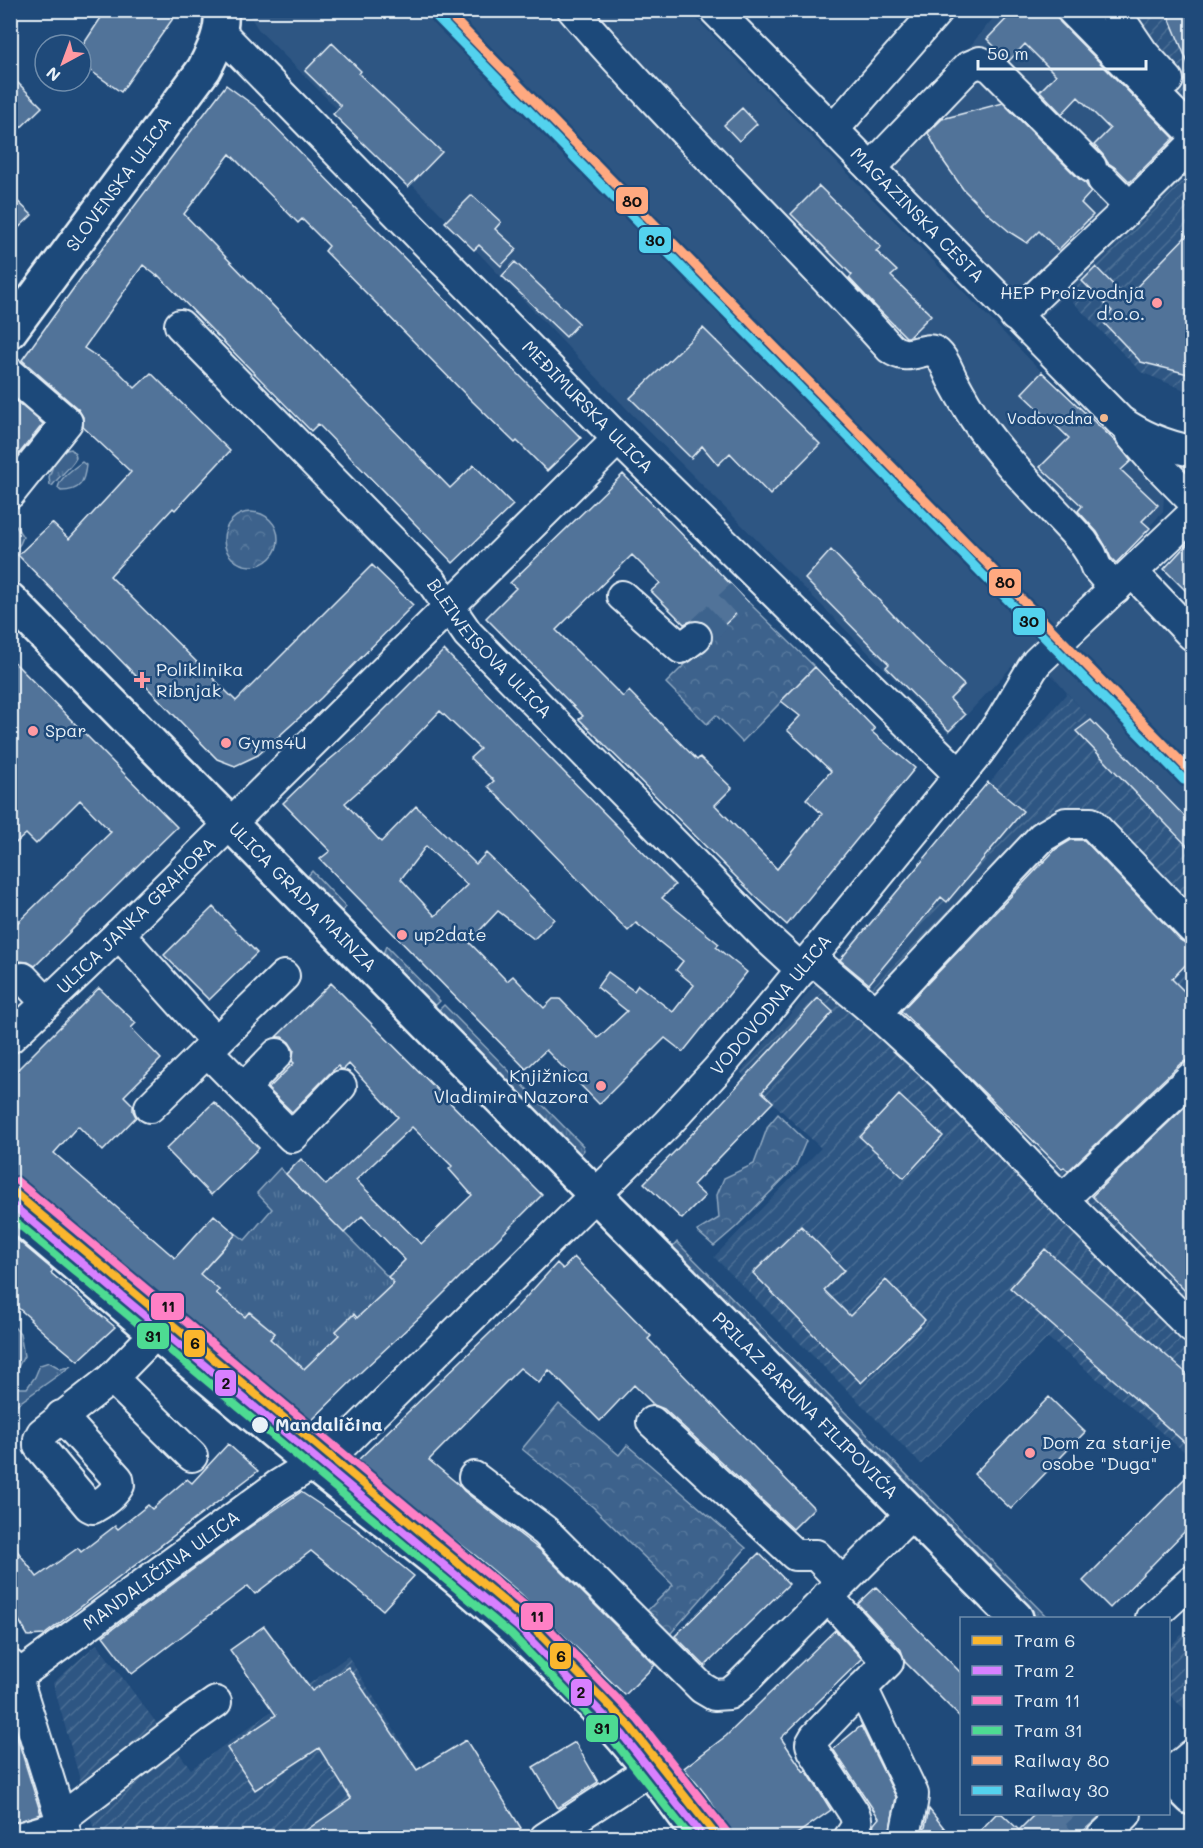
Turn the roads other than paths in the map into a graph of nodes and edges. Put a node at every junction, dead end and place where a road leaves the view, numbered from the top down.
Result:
1 (573, 10) edge
2 (715, 10) edge
3 (938, 10) edge
4 (1072, 10) edge
5 (1114, 10) edge
6 (221, 21) edge
7 (1192, 106) edge
8 (833, 130) junction
9 (1192, 132) edge
10 (1192, 145) edge
11 (871, 168) junction
12 (1130, 207) junction
13 (1015, 316) junction
14 (180, 325) dead end
15 (10, 331) edge
16 (10, 373) edge
17 (1120, 421) junction
18 (618, 439) junction
19 (1192, 452) edge
20 (10, 493) edge
21 (1192, 500) edge
22 (1192, 515) edge
23 (1124, 581) junction
24 (622, 596) dead end
25 (10, 600) edge
26 (449, 605) junction
27 (1192, 635) edge
28 (696, 637) tunnel mouth
29 (960, 775) junction
30 (230, 823) junction
31 (1192, 928) edge
32 (119, 934) junction
33 (806, 964) junction
34 (284, 976) dead end
35 (23, 978) dead end
36 (47, 1003) junction
37 (876, 1013) junction
38 (10, 1038) edge
39 (212, 1047) junction
40 (277, 1054) dead end
41 (1192, 1077) edge
42 (341, 1086) dead end
43 (244, 1088) junction
44 (150, 1107) dead end
45 (596, 1194) junction
46 (1063, 1199) junction
47 (10, 1209) edge
48 (1192, 1328) edge
49 (157, 1332) junction
50 (112, 1378) junction
51 (61, 1416) dead end
52 (652, 1422) dead end
53 (192, 1456) dead end
54 (313, 1464) junction
55 (474, 1477) dead end
56 (912, 1513) junction
57 (1192, 1581) edge
58 (834, 1589) junction
59 (1015, 1617) edge
60 (1152, 1617) edge
61 (13, 1675) edge
62 (862, 1688) junction
63 (216, 1702) dead end
64 (1192, 1755) edge
65 (649, 1770) junction
66 (1170, 1773) edge
67 (1170, 1775) edge
68 (1192, 1798) edge
69 (1124, 1815) edge
70 (64, 1827) edge
71 (1097, 1833) edge
72 (18, 1838) edge
73 (545, 1838) edge
74 (701, 1838) edge
75 (849, 1838) edge
76 (906, 1838) edge

1 - 23 street
2 - 8 street, MAGAZINSKA CESTA
3 - 8 street
4 - 9 street
5 - 7 street
6 - 15 main road, SLOVENSKA ULICA
6 - 18 street, MEĐIMURSKA ULICA
8 - 11 street, MAGAZINSKA CESTA
10 - 12 street
11 - 12 street
11 - 13 street, MAGAZINSKA CESTA
12 - 13 street
13 - 17 street, MAGAZINSKA CESTA
14 - 26 street, BLEIWEISOVA ULICA
16 - 20 street
17 - 19 street, MAGAZINSKA CESTA
17 - 21 street, MAGAZINSKA CESTA
18 - 26 street, ULICA JANKA GRAHORA
18 - 29 street, MEĐIMURSKA ULICA
22 - 23 street, VODOVODNA ULICA
23 - 27 street
23 - 29 street, VODOVODNA ULICA
24 - 28 street
25 - 30 main road, ULICA GRADA MAINZA
26 - 30 street, ULICA JANKA GRAHORA
26 - 33 street, BLEIWEISOVA ULICA
29 - 33 street, VODOVODNA ULICA
30 - 32 street, ULICA JANKA GRAHORA
30 - 45 main road, ULICA GRADA MAINZA
31 - 37 street
32 - 36 street, ULICA JANKA GRAHORA
32 - 39 street
33 - 37 street, BLEIWEISOVA ULICA
33 - 45 street, VODOVODNA ULICA
34 - 39 street
35 - 36 street
36 - 38 street, ULICA JANKA GRAHORA
37 - 46 street, BLEIWEISOVA ULICA
39 - 43 street
39 - 44 street
40 - 43 street
41 - 46 street
42 - 43 street
45 - 54 street, VODOVODNA ULICA
45 - 56 main road, PRILAZ BARUNA FILIPOVIĆA
46 - 48 street, BLEIWEISOVA ULICA
47 - 49 main road
49 - 50 street
49 - 54 main road
50 - 51 street
50 - 53 street
52 - 58 street
54 - 61 street, MANDALIČINA ULICA
54 - 65 main road
55 - 58 street
56 - 58 street
56 - 59 main road, PRILAZ BARUNA FILIPOVIĆA
57 - 60 street
58 - 62 street
61 - 70 street
62 - 75 street
62 - 76 street
63 - 70 street
64 - 66 street
65 - 73 street
65 - 74 main road
67 - 68 main road
69 - 71 street
70 - 72 street

